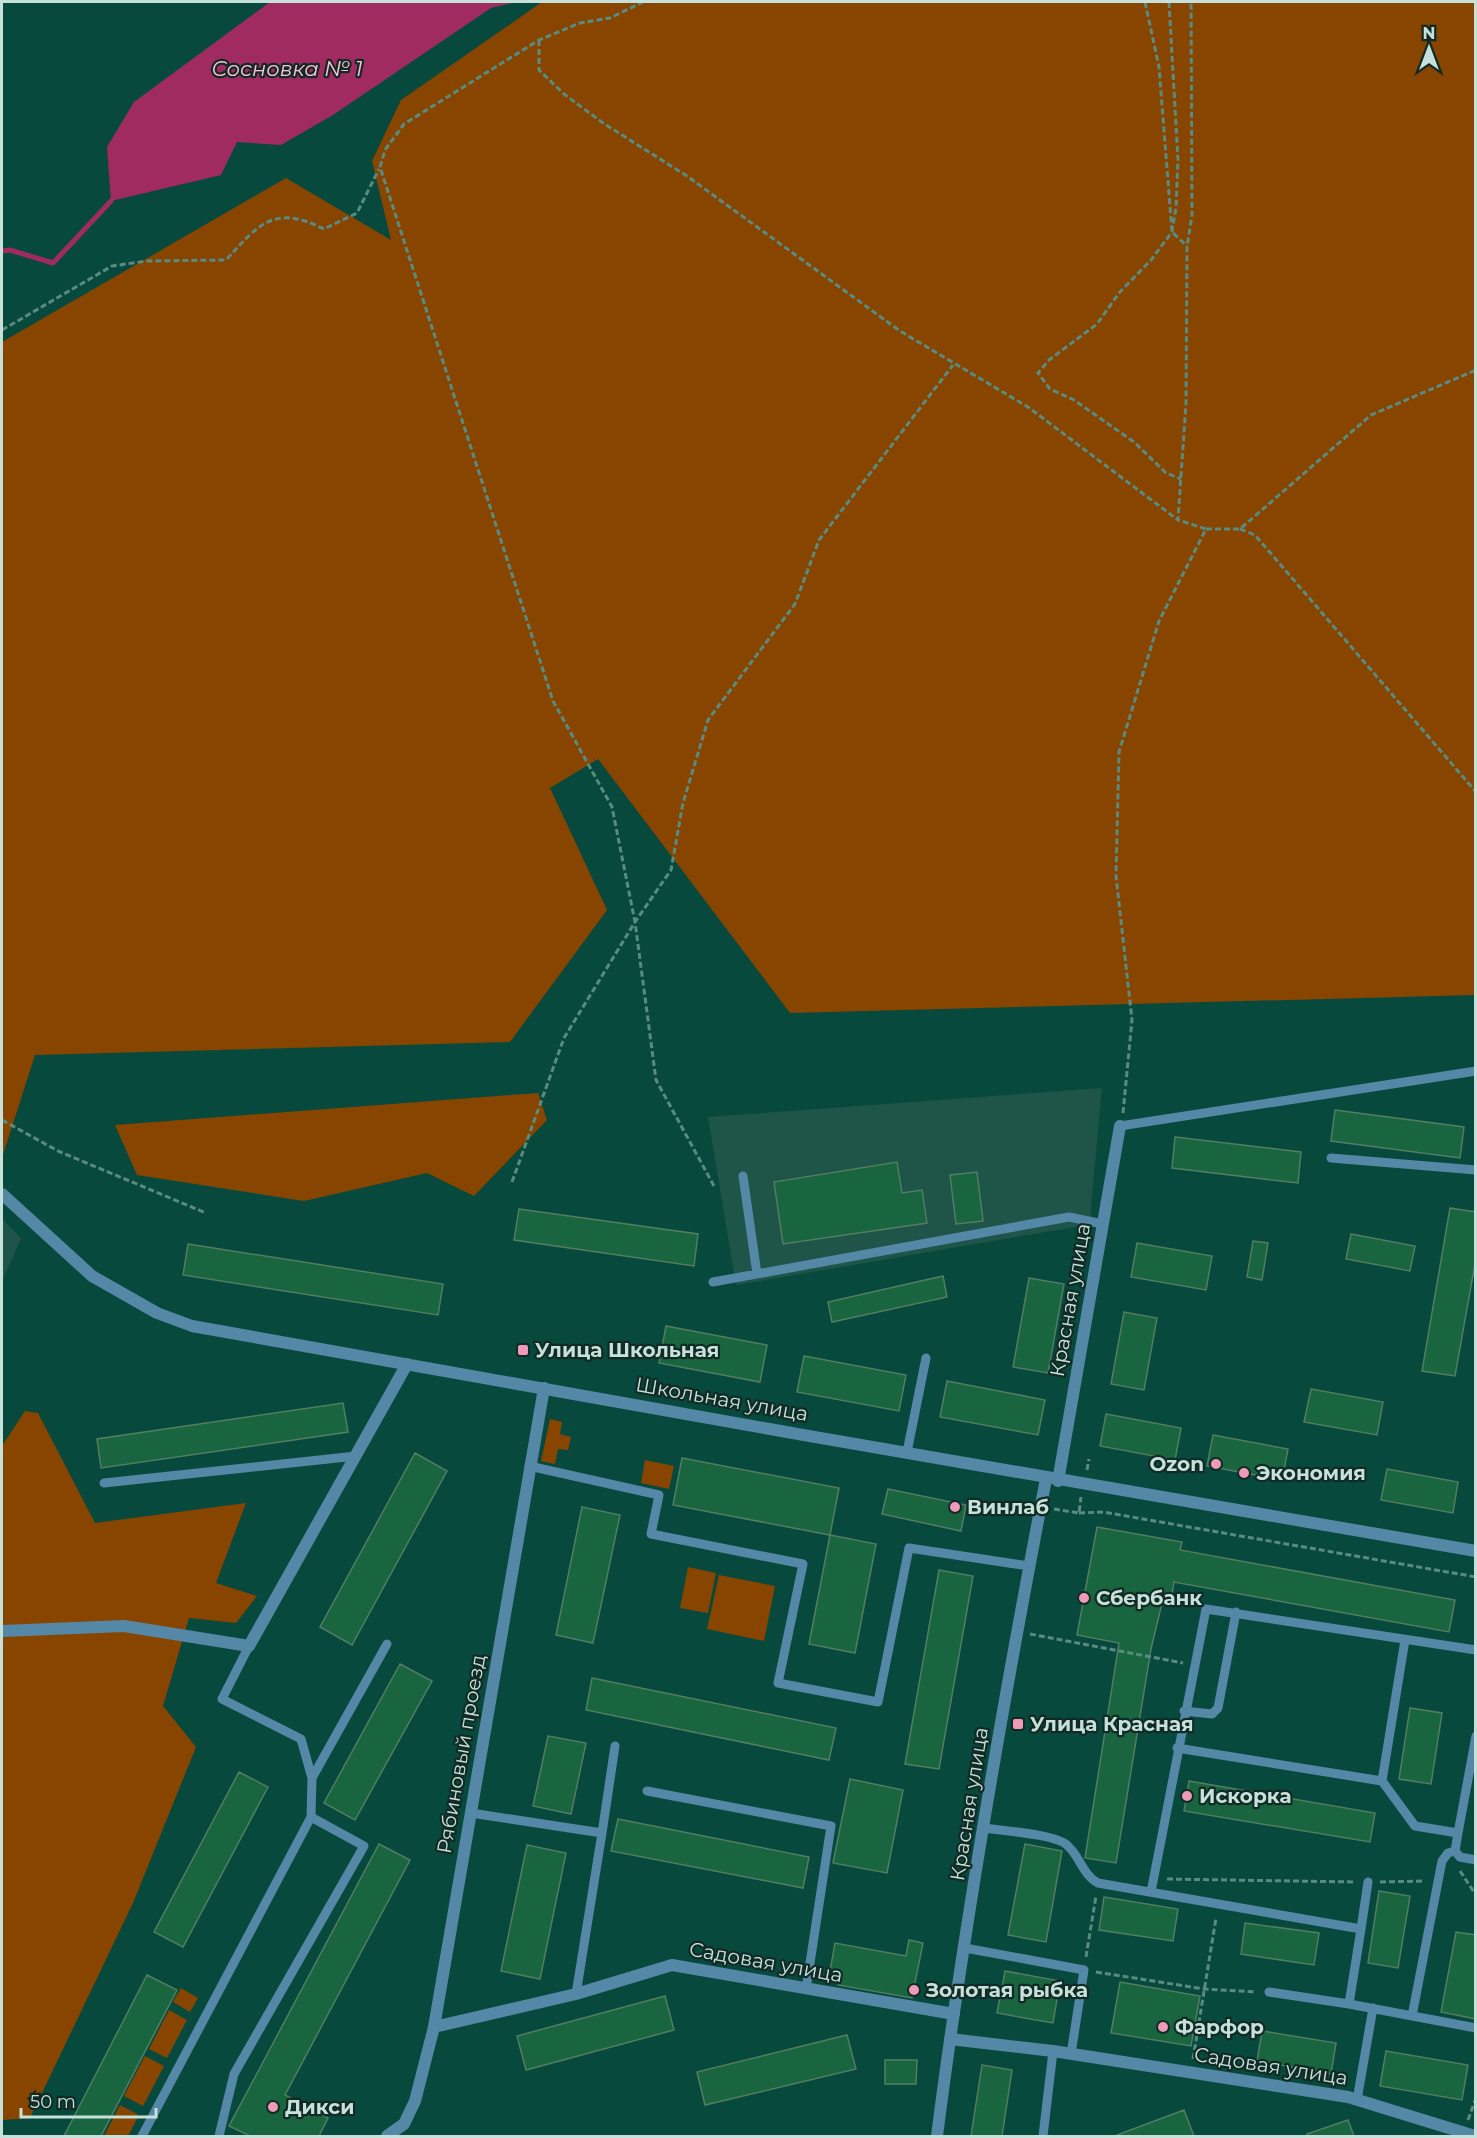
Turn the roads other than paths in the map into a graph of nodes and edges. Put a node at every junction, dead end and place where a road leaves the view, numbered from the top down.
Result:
1 (1476, 1071) edge
2 (1120, 1126) joint
3 (1331, 1158) dead end
4 (1476, 1170) edge
5 (743, 1176) dead end
6 (2, 1194) edge
7 (1103, 1224) junction
8 (757, 1274) junction
9 (713, 1282) dead end
10 (926, 1358) dead end
11 (407, 1364) junction
12 (544, 1388) junction
13 (907, 1452) junction
14 (356, 1456) junction
15 (529, 1466) junction
16 (1052, 1480) junction
17 (104, 1483) dead end
18 (1476, 1551) edge
19 (1029, 1566) junction
20 (1236, 1612) junction
21 (2, 1631) edge
22 (1405, 1640) junction
23 (387, 1644) dead end
24 (249, 1646) junction
25 (1476, 1650) edge
26 (1184, 1711) junction
27 (1476, 1736) edge
28 (615, 1746) dead end
29 (1177, 1748) junction
30 (312, 1778) junction
31 (1382, 1781) junction
32 (647, 1791) dead end
33 (471, 1813) junction
34 (311, 1816) junction
35 (985, 1828) junction
36 (602, 1833) junction
37 (1458, 1833) junction
38 (1452, 1852) junction
39 (1476, 1860) edge
40 (1368, 1882) road end
41 (1151, 1892) junction
42 (1361, 1929) junction
43 (965, 1948) junction
44 (806, 1989) junction
45 (1269, 1992) road end
46 (576, 1994) junction
47 (1349, 2004) junction
48 (1373, 2008) junction
49 (954, 2014) junction
50 (1412, 2016) junction
51 (434, 2027) junction
52 (1476, 2028) edge
53 (950, 2039) junction
54 (1053, 2051) junction
55 (1071, 2054) junction
56 (1357, 2100) junction
57 (142, 2136) edge
58 (219, 2136) edge
59 (387, 2136) edge
60 (937, 2136) edge
61 (1043, 2136) edge
62 (1475, 2136) edge

1 - 2 lane
2 - 7 street, Красная улица
3 - 4 lane
5 - 8 lane
6 - 11 street, Школьная улица
7 - 8 lane
7 - 16 street, Красная улица
8 - 9 lane
10 - 13 lane
11 - 12 street, Школьная улица
11 - 14 street
12 - 13 street, Школьная улица
12 - 15 street, Рябиновый проезд
13 - 16 street, Школьная улица
14 - 17 lane
14 - 24 street
15 - 19 lane
15 - 33 street, Рябиновый проезд
16 - 18 street, Школьная улица
16 - 19 street, Красная улица
19 - 35 street, Красная улица
20 - 22 lane
20 - 26 lane
20 - 26 lane
21 - 24 street
22 - 25 lane
22 - 31 lane
23 - 30 lane
24 - 30 lane
26 - 29 lane
27 - 37 lane
28 - 36 lane
29 - 31 lane
29 - 41 lane
30 - 34 lane
31 - 37 lane
32 - 44 lane
33 - 36 lane
33 - 51 street, Рябиновый проезд
34 - 57 lane
34 - 58 lane
35 - 41 lane
35 - 43 street, Красная улица
36 - 46 lane
37 - 38 lane
38 - 39 lane
38 - 50 lane
40 - 42 lane
41 - 42 lane
42 - 47 lane
43 - 49 street, Красная улица
43 - 55 lane
44 - 46 street, Садовая улица
44 - 49 street, Садовая улица
45 - 47 lane
46 - 51 street, Садовая улица
47 - 48 lane
48 - 50 lane
48 - 56 lane
49 - 53 street, Красная улица
50 - 52 lane
51 - 59 street, Рябиновый проезд
53 - 54 street, Садовая улица
53 - 60 street, Красная улица
54 - 55 street, Садовая улица
54 - 61 lane
55 - 56 street, Садовая улица
56 - 62 street, Садовая улица

